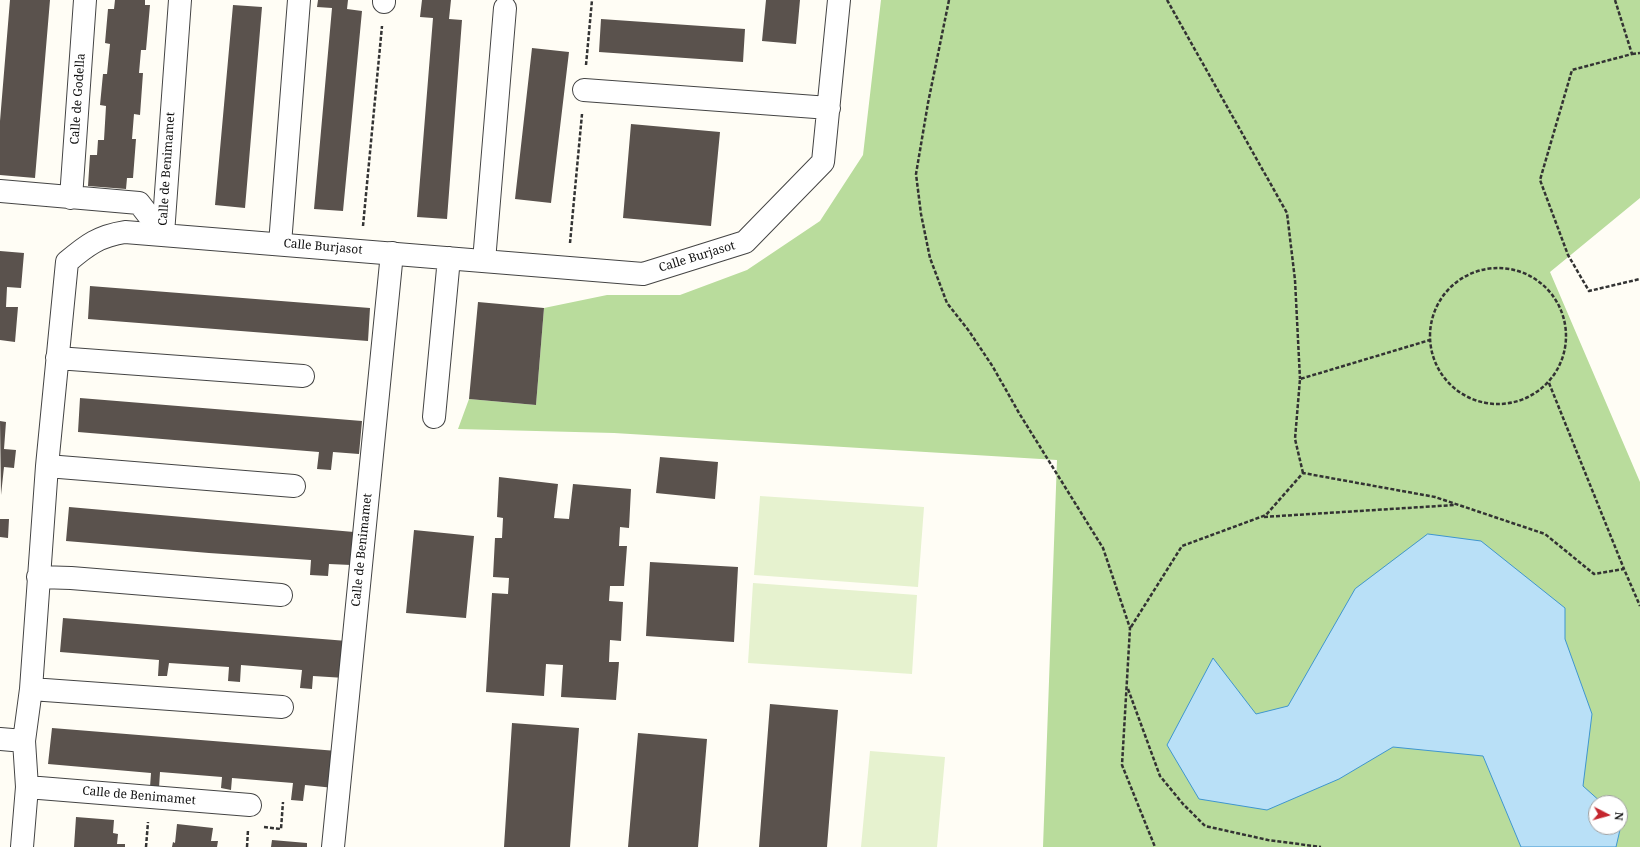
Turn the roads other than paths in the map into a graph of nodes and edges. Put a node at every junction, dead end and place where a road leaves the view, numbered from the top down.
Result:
1 (85, 0) edge
2 (180, 0) edge
3 (299, 0) edge
4 (839, 0) edge
5 (505, 8) dead end
6 (584, 90) road end
7 (829, 108) junction
8 (0, 191) edge
9 (71, 198) junction
10 (163, 234) junction
11 (280, 244) junction
12 (392, 253) junction
13 (449, 258) junction
14 (484, 261) junction
15 (57, 358) junction
16 (303, 376) dead end
17 (434, 417) dead end
18 (47, 466) junction
19 (294, 486) dead end
20 (38, 576) junction
21 (281, 595) dead end
22 (31, 689) junction
23 (282, 707) dead end
24 (0, 739) edge
25 (24, 741) junction
26 (27, 787) junction
27 (250, 805) dead end
28 (22, 847) edge
29 (333, 847) edge

1 - 9 street, Calle de Godella
2 - 10 street, Calle de Benimamet
3 - 11 street
4 - 7 street, Calle Burjasot
5 - 14 street
6 - 7 street
7 - 14 street, Calle Burjasot
8 - 9 street
9 - 10 street
10 - 11 street, Calle Burjasot
10 - 15 street, Calle de Benimamet
11 - 12 street, Calle Burjasot
12 - 13 street, Calle Burjasot
12 - 29 street, Calle de Benimamet
13 - 14 street, Calle Burjasot
13 - 17 street
15 - 16 street
15 - 18 street, Calle de Benimamet
18 - 19 street
18 - 20 street, Calle de Benimamet
20 - 21 street
20 - 22 street, Calle de Benimamet
22 - 23 street
22 - 25 street, Calle de Benimamet
24 - 25 street
25 - 26 street, Calle de Benimamet
26 - 27 street, Calle de Benimamet
26 - 28 street, Calle de Benimamet

